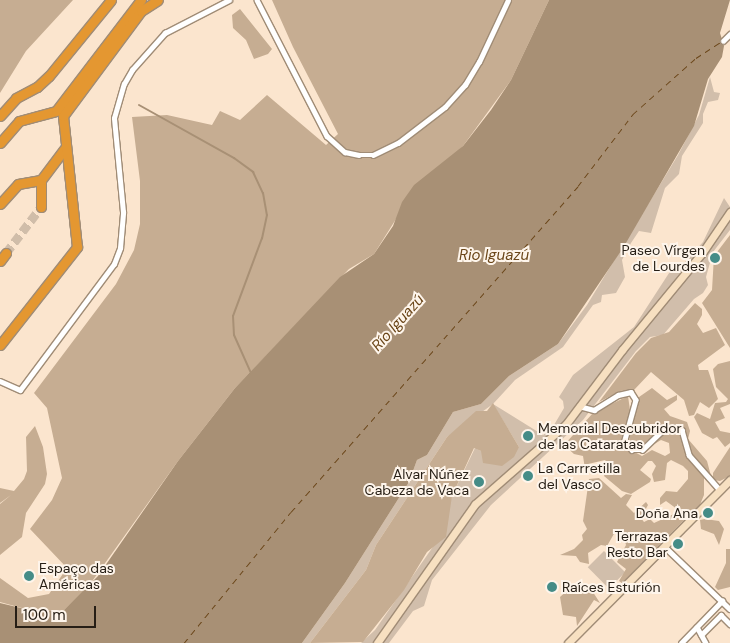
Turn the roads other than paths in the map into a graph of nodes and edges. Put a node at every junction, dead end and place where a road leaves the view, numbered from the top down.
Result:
1 (111, 0) edge
2 (140, 0) edge
3 (158, 0) edge
4 (229, 0) edge
5 (257, 0) edge
6 (508, 0) edge
7 (730, 34) edge
8 (723, 41) dead end
9 (0, 116) edge
10 (0, 143) edge
11 (65, 148) junction
12 (41, 180) junction
13 (0, 204) edge
14 (41, 207) tunnel mouth
15 (730, 212) edge
16 (6, 252) tunnel mouth
17 (0, 260) edge
18 (0, 345) edge
19 (0, 381) edge
20 (580, 406) junction
21 (730, 480) edge
22 (720, 490) junction
23 (664, 545) junction
24 (722, 601) junction
25 (730, 609) edge
26 (730, 624) edge
27 (697, 627) junction
28 (701, 635) junction
29 (377, 643) edge
30 (568, 643) edge
31 (681, 643) edge
32 (706, 643) edge

1 - 9 highway
2 - 10 highway
3 - 11 highway
4 - 19 street
5 - 6 street
7 - 8 street
11 - 12 highway
11 - 18 highway
12 - 13 highway
12 - 14 highway
15 - 20 main road
16 - 17 highway
20 - 22 street
20 - 29 main road
21 - 22 main road
22 - 23 main road
23 - 24 street
23 - 30 main road
24 - 25 street
24 - 27 street
26 - 28 street
27 - 28 street
27 - 31 street
28 - 32 street

